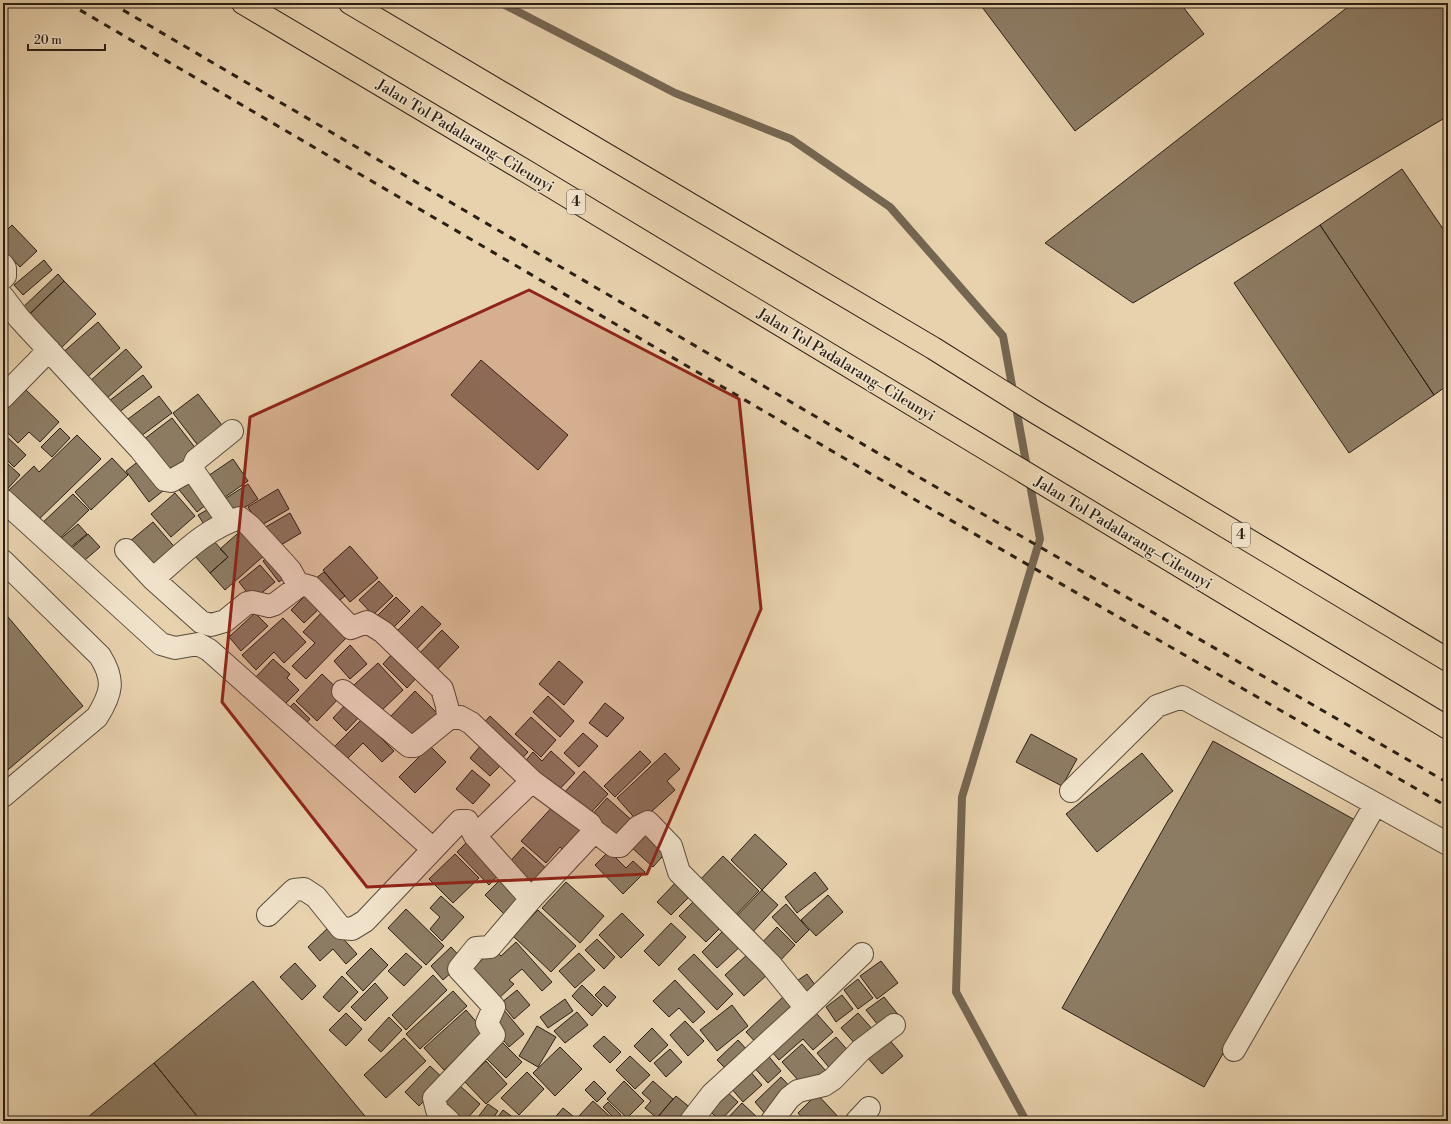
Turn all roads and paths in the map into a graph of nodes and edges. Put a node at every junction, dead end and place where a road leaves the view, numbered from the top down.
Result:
1 (243, 3) edge
2 (350, 3) edge
3 (3, 265) edge
4 (3, 278) edge
5 (3, 297) edge
6 (49, 350) junction
7 (3, 397) edge
8 (232, 431) dead end
9 (192, 469) junction
10 (3, 500) edge
11 (228, 521) junction
12 (126, 550) dead end
13 (3, 561) edge
14 (153, 579) junction
15 (299, 586) junction
16 (1448, 660) edge
17 (343, 691) dead end
18 (448, 719) junction
19 (1448, 728) edge
20 (532, 781) junction
21 (1071, 791) dead end
22 (3, 796) edge
23 (1375, 805) junction
24 (593, 830) junction
25 (475, 836) junction
26 (1448, 844) edge
27 (433, 849) junction
28 (531, 899) junction
29 (268, 915) dead end
30 (862, 954) dead end
31 (806, 1008) junction
32 (894, 1025) dead end
33 (1234, 1050) dead end
34 (449, 1121) edge
35 (691, 1121) edge
36 (772, 1121) edge

1 - 19 highway, Jalan Tol Padalarang–Cileunyi / 4
2 - 16 highway, 4
3 - 4 street
5 - 6 street
6 - 7 street
6 - 9 street
8 - 9 street
9 - 11 street
10 - 27 street
11 - 14 street
11 - 15 street
12 - 14 street
13 - 22 street
14 - 15 street
15 - 18 street
17 - 18 street
18 - 20 street
20 - 24 street
20 - 25 street
21 - 23 street
23 - 26 street
23 - 33 street
24 - 28 street
24 - 31 street
25 - 27 street
25 - 28 street
27 - 29 street
28 - 34 street
30 - 31 street
31 - 35 street
32 - 36 street

